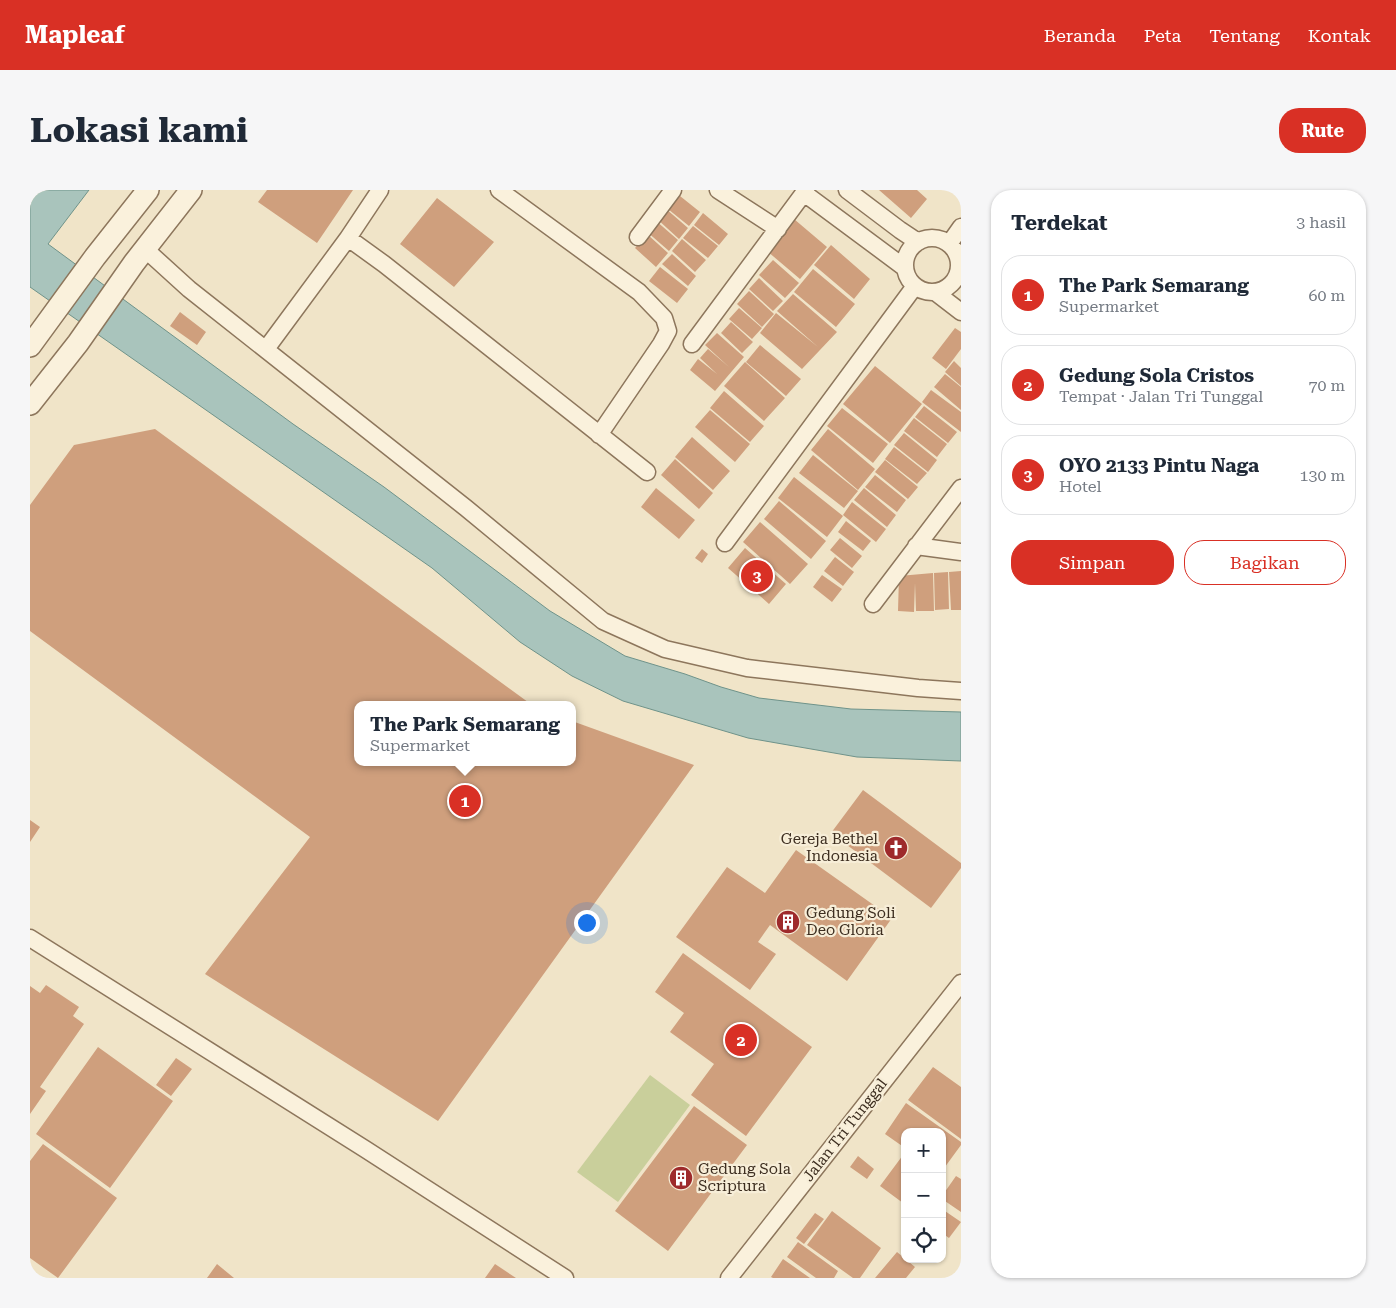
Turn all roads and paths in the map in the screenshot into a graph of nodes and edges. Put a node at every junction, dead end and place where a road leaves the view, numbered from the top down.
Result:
1 (148, 190) edge
2 (191, 190) edge
3 (380, 190) edge
4 (500, 190) edge
5 (673, 190) edge
6 (718, 190) edge
7 (847, 190) edge
8 (805, 192) edge
9 (961, 227) edge
10 (778, 229) junction
11 (638, 237) dead end
12 (348, 238) junction
13 (918, 242) junction
14 (948, 244) junction
15 (135, 263) junction
16 (905, 268) junction
17 (960, 271) edge
18 (915, 286) junction
19 (935, 292) junction
20 (961, 312) edge
21 (692, 344) dead end
22 (30, 346) edge
23 (266, 349) junction
24 (30, 404) edge
25 (599, 434) junction
26 (647, 472) dead end
27 (961, 488) edge
28 (725, 543) dead end
29 (916, 546) junction
30 (961, 552) edge
31 (873, 604) dead end
32 (961, 691) edge
33 (30, 938) edge
34 (960, 986) edge
35 (565, 1278) edge
36 (729, 1278) edge

1 - 22 street
2 - 15 street
3 - 12 street
4 - 25 street
5 - 11 street
6 - 10 street
7 - 13 street
8 - 10 street
8 - 16 street
9 - 14 street
10 - 21 street
12 - 23 street
12 - 25 street
13 - 14 street
13 - 16 street
14 - 17 street
15 - 23 street
15 - 24 street
16 - 18 street
17 - 19 street
18 - 19 street
18 - 28 street
19 - 20 street
23 - 32 street
25 - 26 street
27 - 29 street
29 - 30 street
29 - 31 street
33 - 35 street
34 - 36 street, Jalan Tri Tunggal

